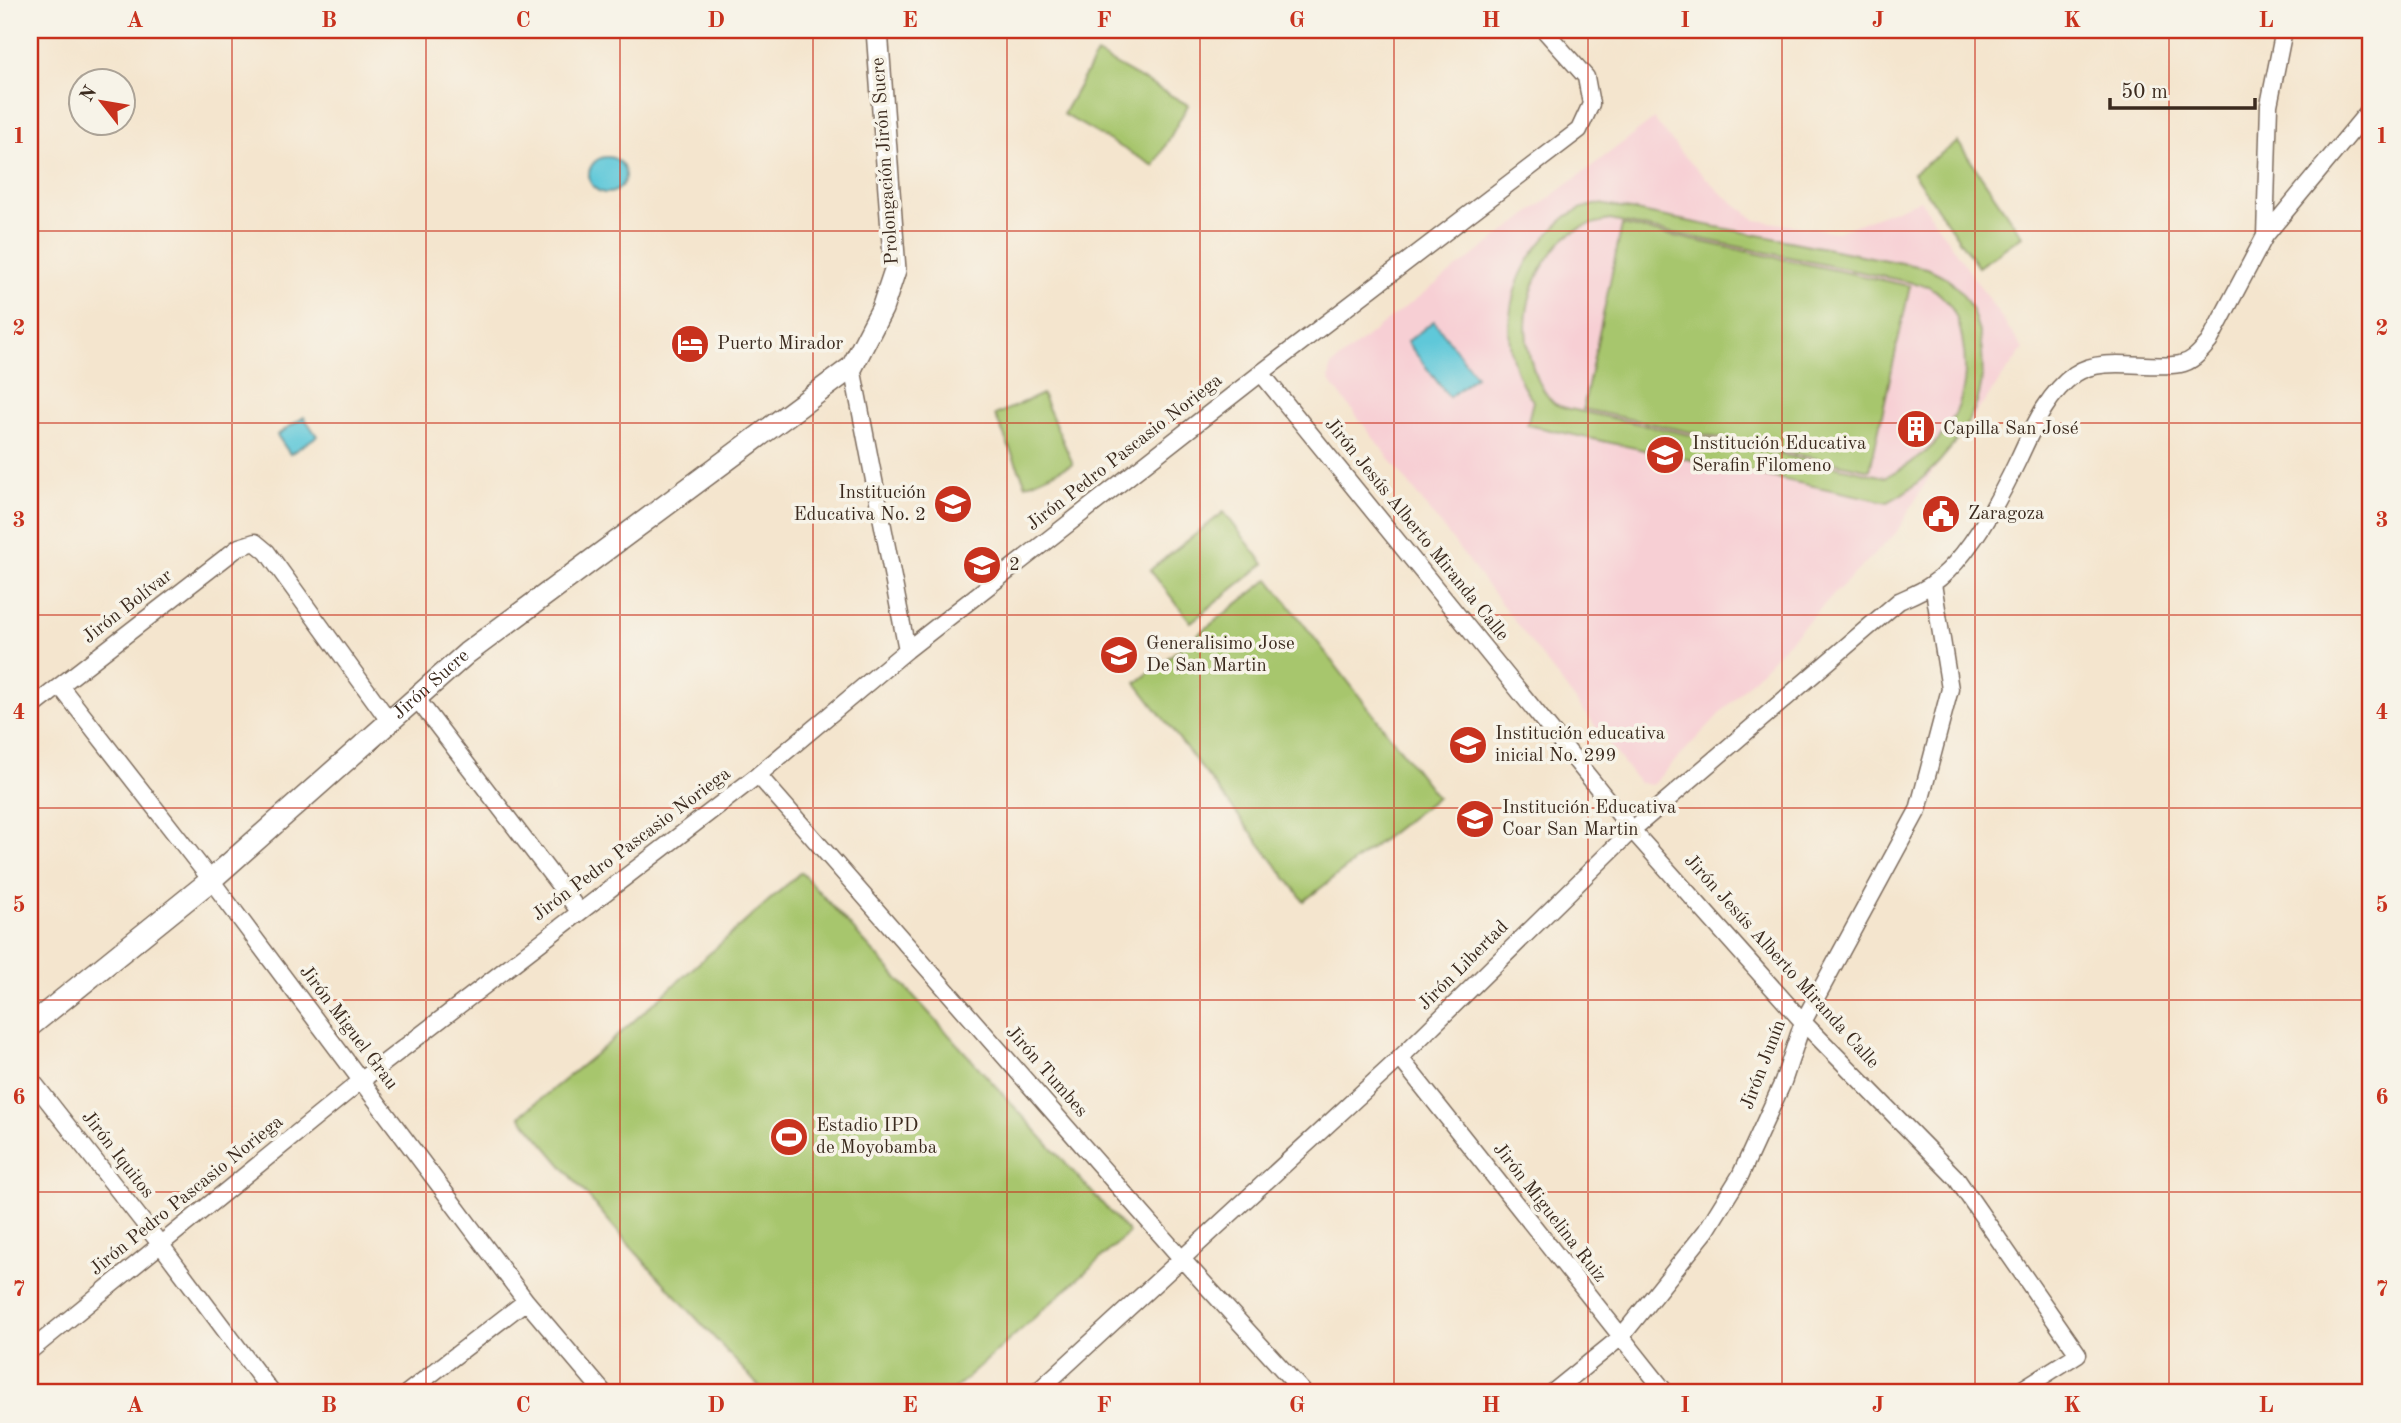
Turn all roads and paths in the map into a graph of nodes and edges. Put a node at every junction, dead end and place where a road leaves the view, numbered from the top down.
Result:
1 (877, 30) edge
2 (1544, 30) edge
3 (2284, 30) edge
4 (2371, 108) edge
5 (2265, 236) junction
6 (852, 368) junction
7 (1261, 373) junction
8 (1933, 584) junction
9 (907, 650) junction
10 (60, 686) junction
11 (417, 698) junction
12 (30, 709) edge
13 (390, 722) junction
14 (758, 775) junction
15 (1632, 830) junction
16 (211, 880) junction
17 (579, 911) junction
18 (1803, 1022) junction
19 (30, 1026) edge
20 (1400, 1058) junction
21 (30, 1078) edge
22 (362, 1080) junction
23 (161, 1245) junction
24 (1181, 1258) junction
25 (526, 1301) junction
26 (1621, 1337) junction
27 (30, 1351) edge
28 (272, 1393) edge
29 (407, 1393) edge
30 (604, 1393) edge
31 (1036, 1393) edge
32 (1304, 1393) edge
33 (1552, 1393) edge
34 (1666, 1393) edge
35 (2016, 1393) edge

1 - 6 street, Prolongación Jirón Sucre
2 - 7 street, Jirón Pedro Pascasio Noriega
3 - 5 street
4 - 5 street
5 - 8 street, Jirón Libertad
6 - 9 street
6 - 11 street, Jirón Sucre
7 - 9 street, Jirón Pedro Pascasio Noriega
7 - 15 street, Jirón Jesús Alberto Miranda Calle
8 - 15 street, Jirón Libertad
8 - 18 street, Jirón Junín
9 - 14 street, Jirón Pedro Pascasio Noriega
10 - 12 street, Jirón Bolívar
10 - 13 street, Jirón Bolívar
10 - 16 street, Jirón Miguel Grau
11 - 13 street, Jirón Sucre
11 - 17 street
13 - 16 street, Jirón Sucre
14 - 17 street, Jirón Pedro Pascasio Noriega
14 - 24 street, Jirón Tumbes
15 - 18 street, Jirón Jesús Alberto Miranda Calle
15 - 20 street, Jirón Libertad
16 - 19 street, Jirón Sucre
16 - 22 street, Jirón Miguel Grau
17 - 22 street, Jirón Pedro Pascasio Noriega
18 - 26 street, Jirón Junín
18 - 35 street, Jirón Jesús Alberto Miranda Calle
20 - 24 street, Jirón Libertad
20 - 26 street, Jirón Miguelina Ruiz
21 - 23 street, Jirón Iquitos
22 - 23 street, Jirón Pedro Pascasio Noriega
22 - 25 street, Jirón Miguel Grau
23 - 27 street, Jirón Pedro Pascasio Noriega
23 - 28 street, Jirón Iquitos
24 - 31 street, Jirón Libertad
24 - 32 street, Jirón Tumbes
25 - 29 street
25 - 30 street, Jirón Miguel Grau
26 - 33 street, Jirón Junín
26 - 34 street, Jirón Miguelina Ruiz

